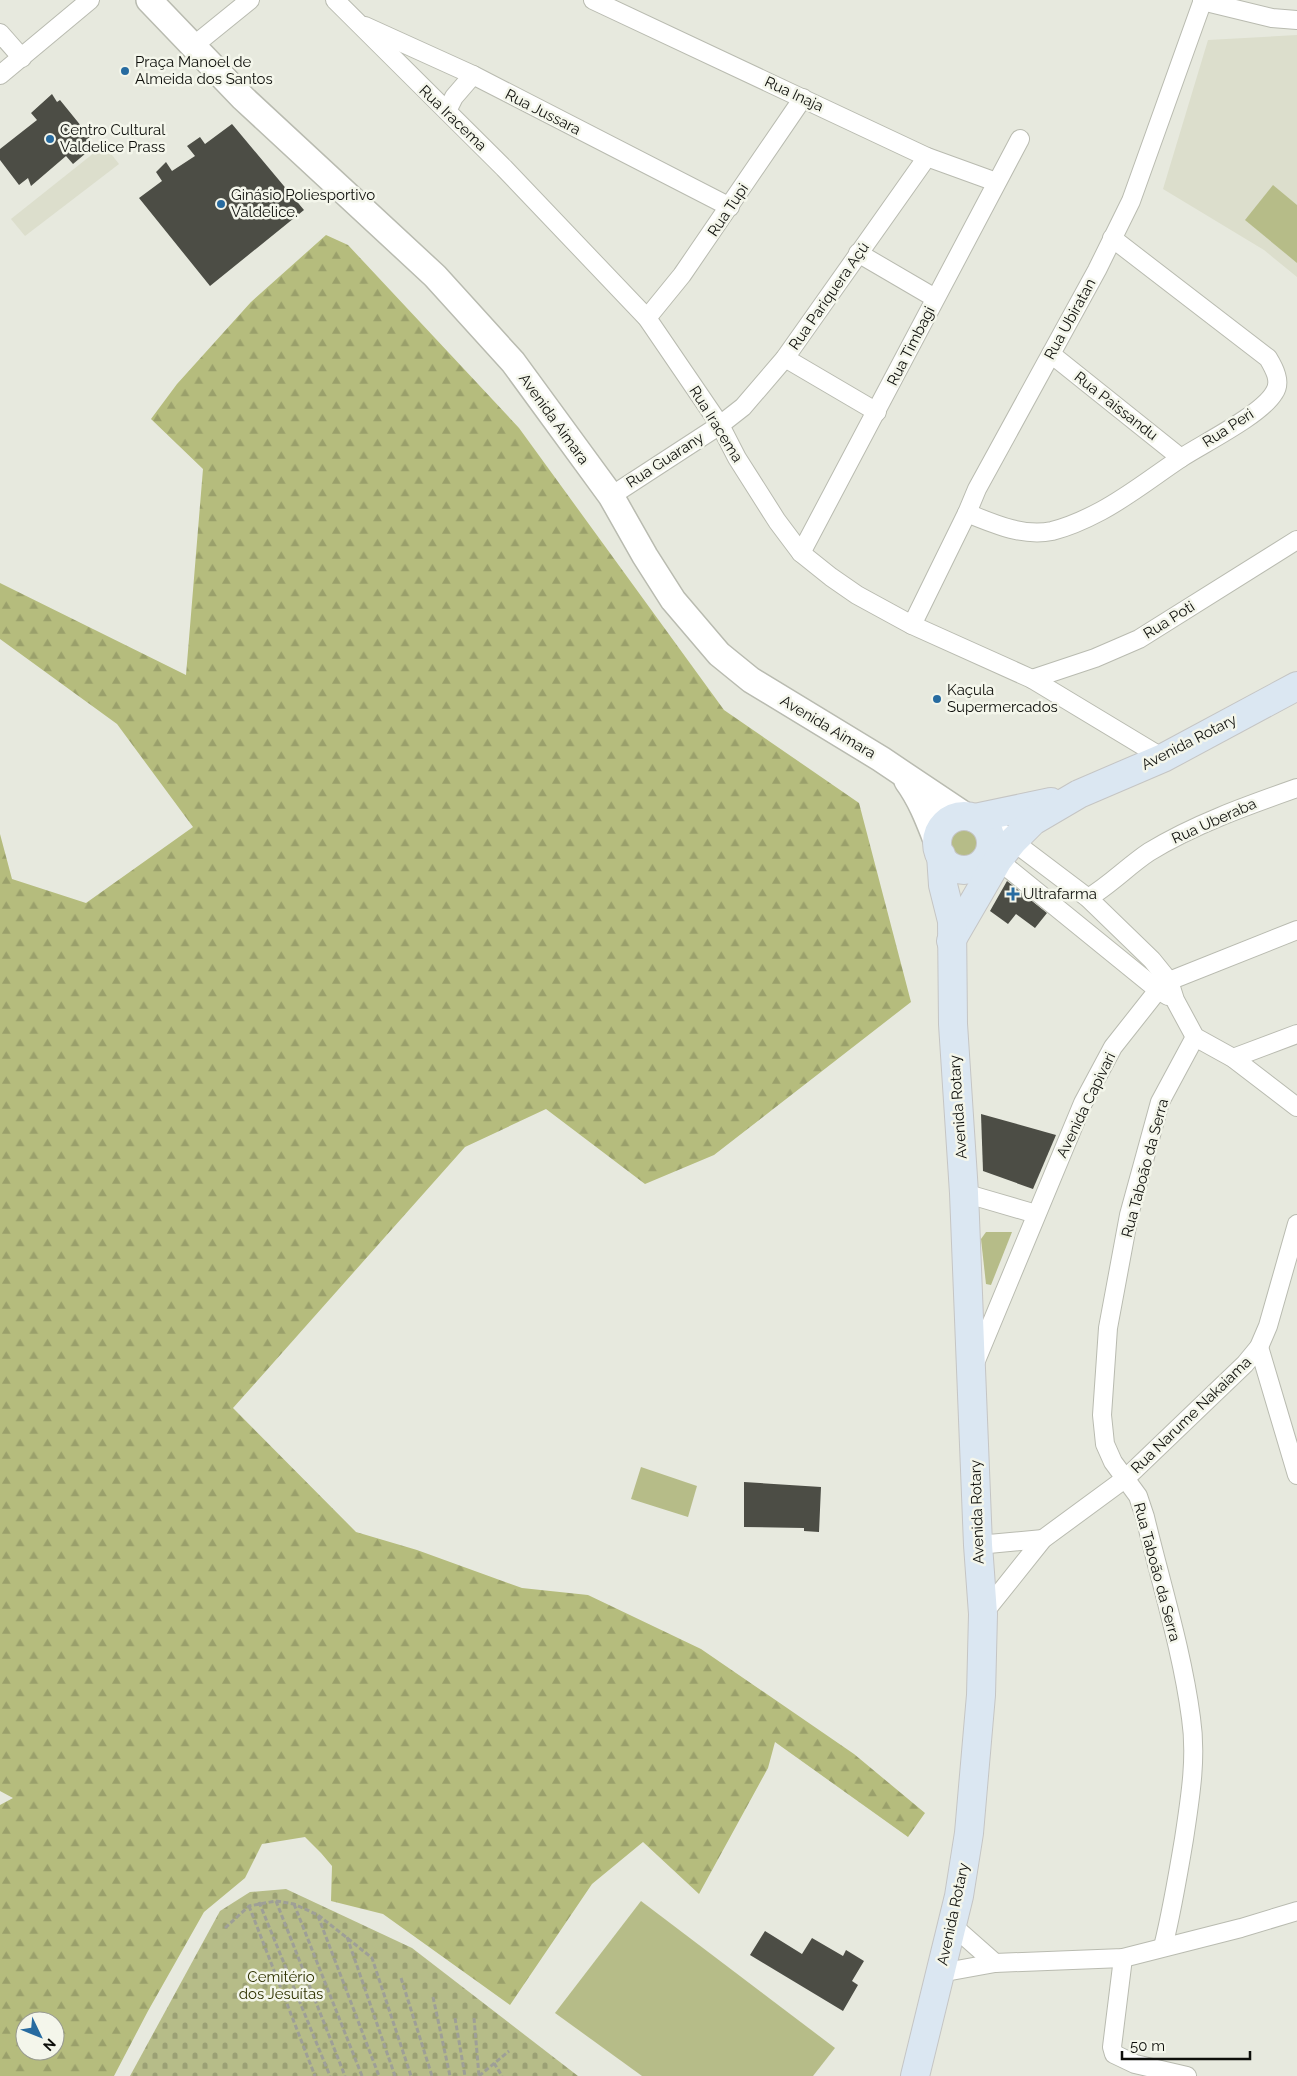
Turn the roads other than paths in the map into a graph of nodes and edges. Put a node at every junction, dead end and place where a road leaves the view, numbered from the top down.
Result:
1 (90, 0) edge
2 (149, 0) edge
3 (250, 0) edge
4 (335, 0) edge
5 (593, 0) edge
6 (1202, 0) edge
7 (1297, 20) edge
8 (355, 21) junction
9 (0, 33) edge
10 (192, 47) junction
11 (22, 58) junction
12 (0, 75) edge
13 (473, 75) junction
14 (803, 98) junction
15 (447, 111) junction
16 (1020, 139) dead end
17 (927, 157) junction
18 (996, 182) junction
19 (730, 207) junction
20 (1112, 238) junction
21 (858, 253) junction
22 (935, 298) junction
23 (647, 318) junction
24 (1051, 354) junction
25 (785, 358) junction
26 (877, 412) junction
27 (720, 425) junction
28 (1181, 458) junction
29 (611, 496) junction
30 (968, 513) junction
31 (1297, 540) edge
32 (802, 553) junction
33 (912, 625) junction
34 (1032, 679) junction
35 (1297, 686) edge
36 (1163, 758) junction
37 (901, 773) junction
38 (1297, 788) edge
39 (1079, 794) junction
40 (975, 820) junction
41 (939, 850) junction
42 (1006, 851) junction
43 (1088, 898) junction
44 (1297, 930) edge
45 (951, 941) junction
46 (1164, 985) junction
47 (1297, 1034) edge
48 (1195, 1037) junction
49 (1233, 1058) junction
50 (1297, 1107) edge
51 (964, 1193) junction
52 (1036, 1214) junction
53 (1297, 1224) edge
54 (1259, 1347) junction
55 (972, 1370) junction
56 (1297, 1476) edge
57 (1126, 1478) junction
58 (1043, 1539) junction
59 (978, 1545) junction
60 (983, 1614) junction
61 (1294, 1915) edge
62 (952, 1925) junction
63 (1163, 1947) junction
64 (1123, 1958) junction
65 (995, 1963) junction
66 (940, 1973) junction
67 (915, 2076) edge
68 (1187, 2076) edge

1 - 11 street
2 - 10 main road, Avenida Aimara
3 - 10 street
4 - 8 street, Rua Iracema
5 - 14 street, Rua Inaja
6 - 7 street
6 - 20 street, Rua Ubiratan
8 - 13 street, Rua Jussara
8 - 15 street, Rua Iracema
9 - 11 street
10 - 29 main road, Avenida Aimara
11 - 12 street
13 - 15 street
13 - 19 street, Rua Jussara
14 - 17 street, Rua Inaja
14 - 19 street, Rua Tupi
15 - 23 street, Rua Iracema
16 - 18 street, Rua Timbagi
17 - 18 street, Rua Inaja
17 - 21 street, Rua Pariquera Açú
18 - 22 street, Rua Timbagi
19 - 23 street, Rua Tupi
20 - 24 street, Rua Ubiratan
20 - 28 street, Rua Peri
21 - 22 street
21 - 25 street, Rua Pariquera Açú
22 - 26 street, Rua Timbagi
23 - 27 street, Rua Iracema
24 - 28 street, Rua Paissandu
24 - 30 street, Rua Ubiratan
25 - 26 street
25 - 27 street, Rua Pariquera Açú
26 - 32 street, Rua Timbagi
27 - 29 street, Rua Guarany
27 - 32 street, Rua Iracema
28 - 30 street, Rua Peri
29 - 37 main road, Avenida Aimara
30 - 33 street, Rua Ubiratan
31 - 34 street, Rua Poti
32 - 33 street, Rua Iracema
33 - 34 street, Rua Iracema
34 - 36 street, Rua Iracema
35 - 36 main road, Avenida Rotary
36 - 39 main road, Avenida Rotary
37 - 40 main road, Avenida Aimara
37 - 41 main road
38 - 43 street, Rua Uberaba
39 - 40 main road, Avenida Rotary
39 - 42 main road, Avenida Rotary
40 - 41 main road
40 - 41 main road
40 - 42 street
41 - 45 main road, Avenida Rotary
42 - 43 street
42 - 45 main road, Avenida Rotary
42 - 46 street
43 - 46 street
44 - 46 street, Avenida Capivari
45 - 51 main road, Avenida Rotary
46 - 48 street
46 - 52 street, Avenida Capivari
47 - 49 street
48 - 49 street
48 - 57 street, Rua Taboão da Serra
49 - 50 street
51 - 52 street
51 - 55 main road, Avenida Rotary
52 - 55 street, Avenida Capivari
53 - 54 street, Rua Narume Nakaiama
54 - 56 street
54 - 57 street, Rua Narume Nakaiama
55 - 59 main road, Avenida Rotary
57 - 58 street, Rua Narume Nakaiama
57 - 63 street, Rua Taboão da Serra
58 - 59 street
58 - 60 street, Rua Narume Nakaiama
59 - 60 main road, Avenida Rotary
60 - 62 main road, Avenida Rotary
61 - 63 street
62 - 65 street
62 - 66 main road, Avenida Rotary
63 - 64 street
64 - 65 street
64 - 68 street
65 - 66 street
66 - 67 main road, Avenida Rotary

